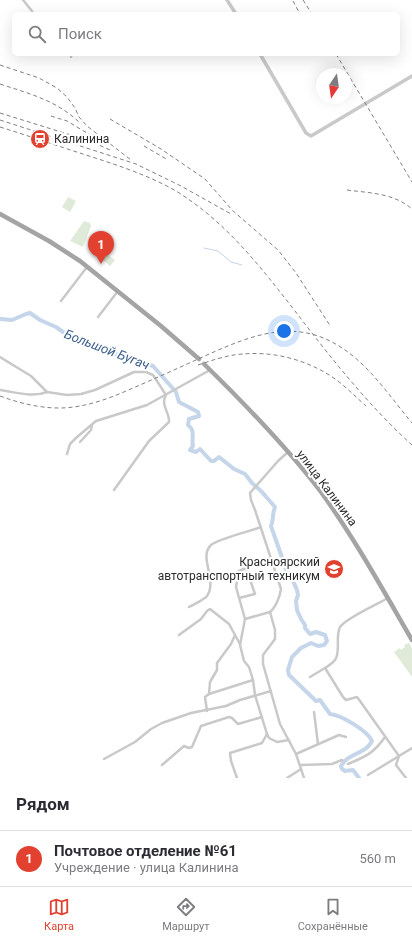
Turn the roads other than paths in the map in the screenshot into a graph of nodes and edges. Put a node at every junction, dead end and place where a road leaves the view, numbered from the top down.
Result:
1 (23, 0) edge
2 (226, 0) edge
3 (32, 12) edge
4 (235, 12) edge
5 (261, 56) edge
6 (412, 76) edge
7 (0, 214) edge
8 (87, 267) junction
9 (118, 291) junction
10 (61, 301) dead end
11 (98, 317) dead end
12 (0, 357) edge
13 (210, 370) junction
14 (0, 390) edge
15 (48, 392) junction
16 (166, 395) junction
17 (92, 424) junction
18 (80, 442) dead end
19 (288, 452) junction
20 (67, 454) dead end
21 (114, 490) dead end
22 (261, 527) junction
23 (239, 598) junction
24 (388, 598) junction
25 (189, 607) dead end
26 (270, 612) junction
27 (246, 619) junction
28 (179, 635) dead end
29 (235, 635) junction
30 (412, 640) edge
31 (240, 645) junction
32 (325, 668) junction
33 (310, 677) dead end
34 (253, 680) junction
35 (271, 691) junction
36 (209, 694) junction
37 (255, 695) junction
38 (208, 711) junction
39 (314, 712) dead end
40 (262, 717) junction
41 (268, 734) junction
42 (346, 737) dead end
43 (385, 737) junction
44 (289, 740) junction
45 (318, 744) junction
46 (412, 748) edge
47 (296, 754) junction
48 (399, 756) junction
49 (104, 760) dead end
50 (342, 760) dead end
51 (348, 764) dead end
52 (162, 765) dead end
53 (301, 767) junction
54 (368, 775) dead end
55 (237, 778) edge
56 (287, 778) edge
57 (304, 778) edge
58 (406, 778) edge

1 - 3 street
2 - 4 street
5 - 6 street
7 - 8 main road, улица Калинина
8 - 9 main road, улица Калинина
8 - 10 street
9 - 11 street
9 - 13 main road, улица Калинина
12 - 15 street
13 - 16 street
13 - 19 main road, улица Калинина
14 - 15 street
15 - 16 street
16 - 17 street
16 - 21 street
17 - 18 street
17 - 20 street
19 - 22 street
19 - 24 main road, улица Калинина
22 - 25 street
22 - 26 street
23 - 23 street
23 - 27 street
24 - 30 main road, улица Калинина
24 - 32 street
26 - 27 street
26 - 35 street
27 - 31 street
28 - 29 street
29 - 31 street
29 - 36 street
31 - 34 street
32 - 33 street
32 - 43 street
34 - 36 street
34 - 37 street
35 - 37 street
35 - 44 street
36 - 38 street
37 - 38 street
37 - 40 street
38 - 49 street
39 - 45 street
40 - 41 street
40 - 52 street
41 - 44 street
41 - 55 street
42 - 45 street
43 - 48 street
43 - 51 street
44 - 47 street
45 - 47 street
46 - 48 street
47 - 53 street
48 - 54 street
48 - 58 street
50 - 53 street
53 - 56 street
53 - 57 street

